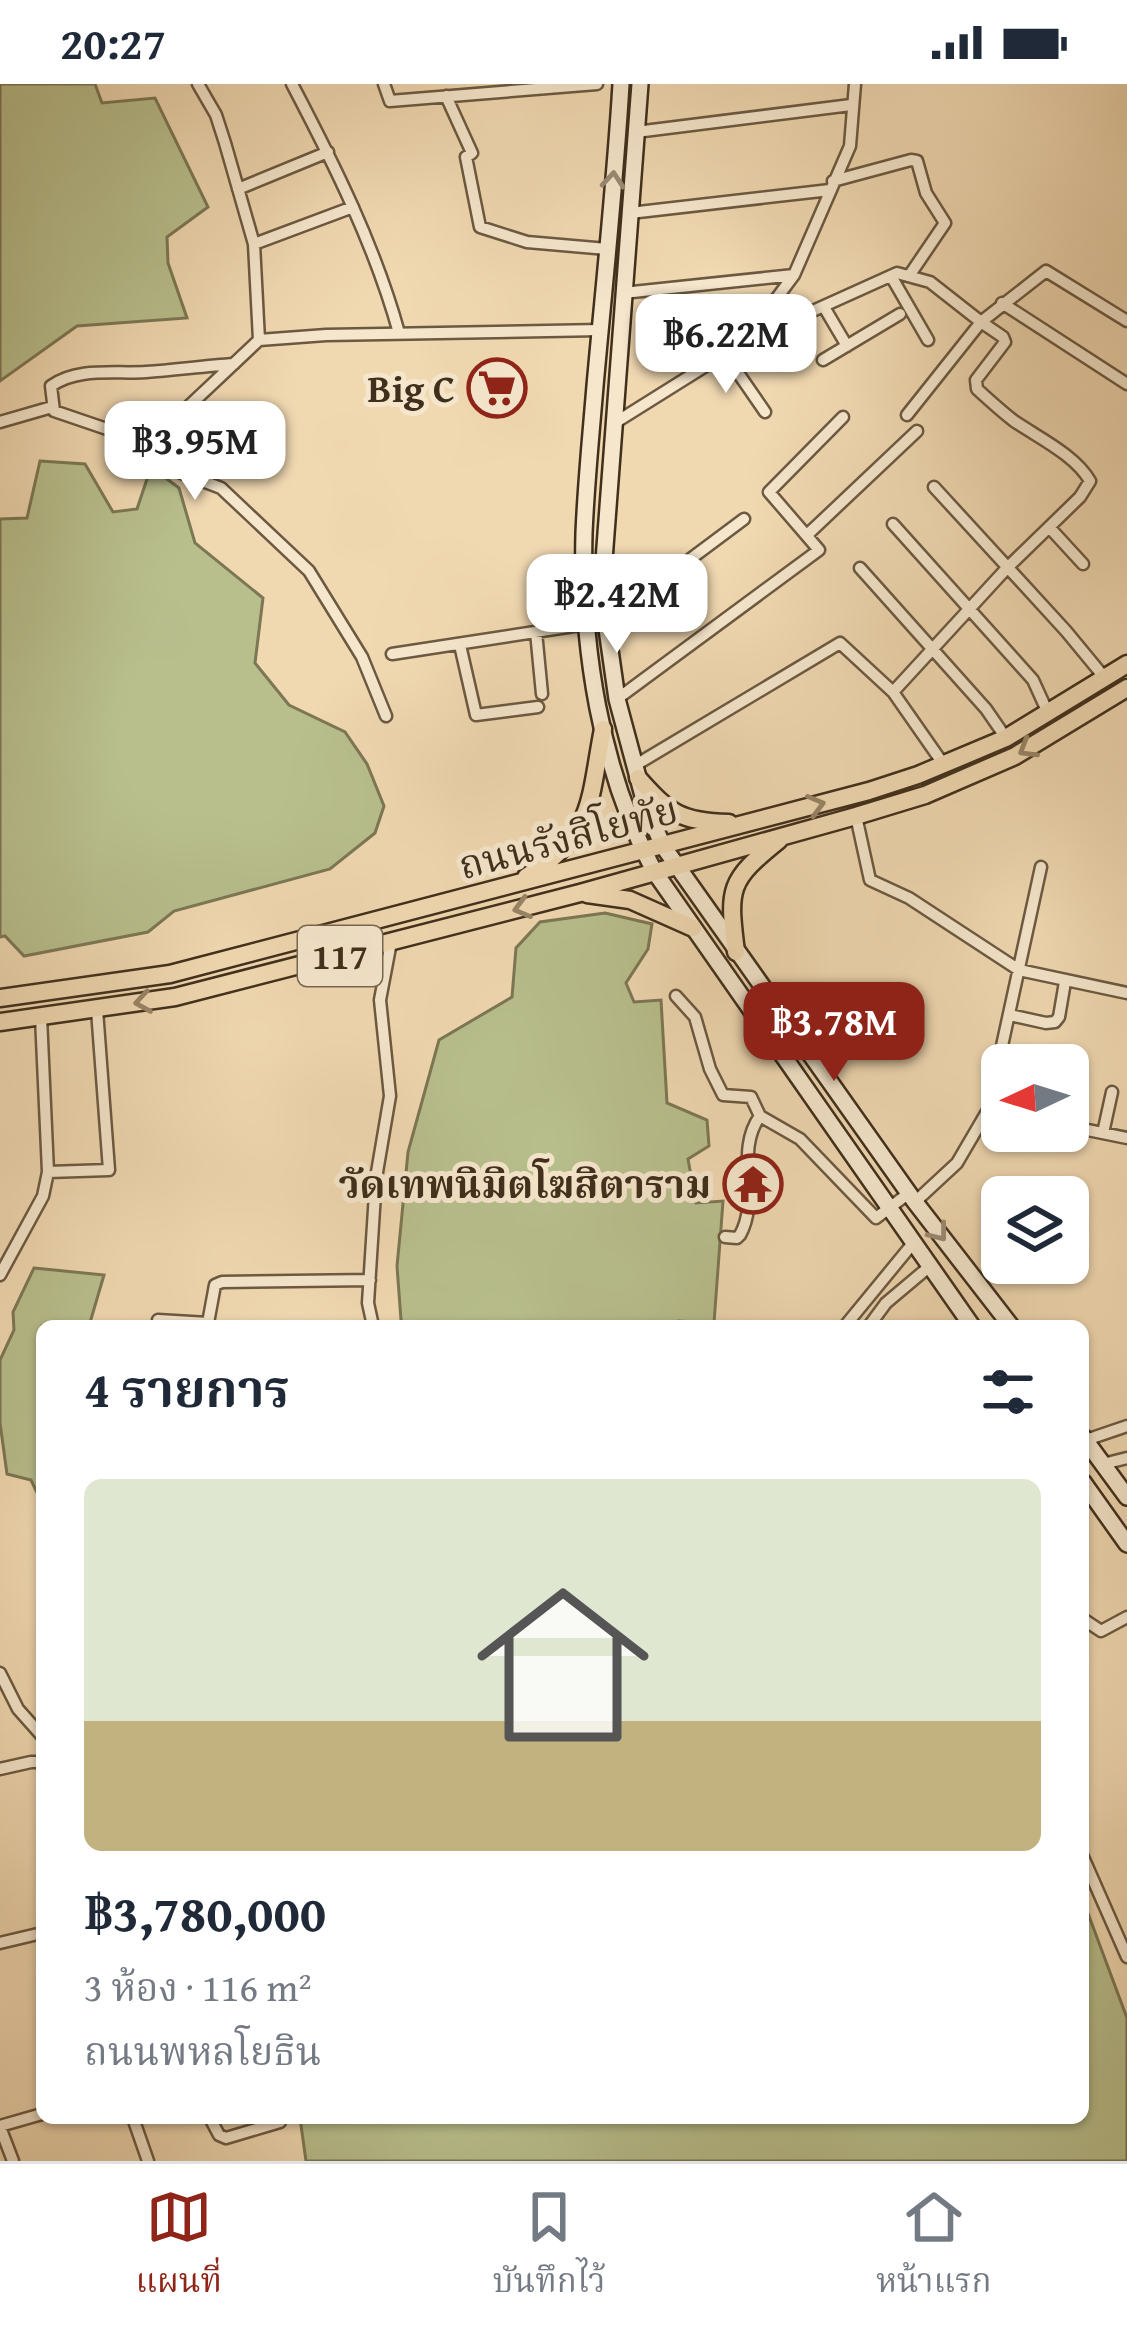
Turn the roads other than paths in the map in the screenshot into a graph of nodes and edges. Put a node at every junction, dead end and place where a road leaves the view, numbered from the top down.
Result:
1 (198, 84) edge
2 (292, 84) edge
3 (384, 84) edge
4 (597, 84) edge
5 (621, 84) edge
6 (640, 84) edge
7 (855, 84) edge
8 (446, 96) junction
9 (851, 105) junction
10 (636, 132) junction
11 (328, 152) junction
12 (831, 186) junction
13 (238, 189) junction
14 (353, 207) junction
15 (630, 213) junction
16 (254, 244) junction
17 (607, 249) junction
18 (794, 275) junction
19 (891, 276) junction
20 (909, 276) junction
21 (623, 293) junction
22 (1002, 303) junction
23 (824, 307) junction
24 (900, 314) dead end
25 (1127, 321) edge
26 (981, 322) junction
27 (600, 330) junction
28 (399, 333) junction
29 (259, 340) junction
30 (928, 340) dead end
31 (743, 342) junction
32 (847, 346) junction
33 (725, 354) junction
34 (823, 360) dead end
35 (234, 364) junction
36 (1127, 384) edge
37 (52, 407) junction
38 (765, 412) dead end
39 (907, 415) dead end
40 (843, 417) dead end
41 (0, 422) edge
42 (592, 422) junction
43 (613, 424) junction
44 (917, 431) dead end
45 (148, 443) junction
46 (934, 487) dead end
47 (744, 519) dead end
48 (893, 524) dead end
49 (1049, 527) junction
50 (807, 535) junction
51 (1083, 564) dead end
52 (860, 568) dead end
53 (1006, 569) junction
54 (969, 609) junction
55 (606, 622) junction
56 (587, 624) junction
57 (536, 632) junction
58 (460, 645) junction
59 (931, 650) junction
60 (392, 654) dead end
61 (1127, 664) edge
62 (1107, 675) junction
63 (1124, 690) edge
64 (893, 692) junction
65 (617, 700) junction
66 (1048, 713) junction
67 (386, 716) dead end
68 (604, 729) junction
69 (1006, 738) junction
70 (944, 765) junction
71 (636, 772) junction
72 (856, 816) junction
73 (747, 824) junction
74 (784, 836) junction
75 (663, 846) junction
76 (644, 851) junction
77 (675, 865) junction
78 (1041, 867) dead end
79 (654, 871) junction
80 (510, 887) junction
81 (580, 893) junction
82 (693, 928) junction
83 (392, 943) junction
84 (736, 952) junction
85 (1018, 970) junction
86 (1065, 982) junction
87 (1127, 993) edge
88 (676, 996) dead end
89 (0, 998) edge
90 (98, 1010) junction
91 (1010, 1015) junction
92 (41, 1017) junction
93 (0, 1022) edge
94 (1003, 1044) edge
95 (1112, 1092) dead end
96 (760, 1116) junction
97 (981, 1122) edge
98 (1089, 1130) edge
99 (1103, 1133) junction
100 (1127, 1138) edge
101 (48, 1172) junction
102 (912, 1197) junction
103 (890, 1208) junction
104 (725, 1238) dead end
105 (914, 1242) junction
106 (930, 1266) junction
107 (0, 1275) edge
108 (370, 1280) junction
109 (210, 1320) edge
110 (371, 1320) edge
111 (850, 1320) edge
112 (873, 1320) edge
113 (968, 1320) edge
114 (1006, 1320) edge
115 (1127, 1426) edge
116 (1089, 1437) edge
117 (1089, 1446) edge
118 (1127, 1458) edge
119 (1103, 1464) junction
120 (1089, 1494) edge
121 (1127, 1497) edge
122 (1127, 1544) edge
123 (1127, 1617) edge
124 (1089, 1623) edge
125 (0, 1673) edge
126 (18, 1708) junction
127 (0, 1714) edge
128 (36, 1729) edge
129 (36, 1762) edge
130 (0, 1769) edge
131 (1089, 1871) edge
132 (36, 1934) edge
133 (0, 1942) edge
134 (1127, 1957) edge
135 (36, 2116) edge
136 (135, 2124) edge
137 (212, 2124) edge
138 (273, 2124) edge
139 (0, 2127) edge
140 (13, 2161) edge
141 (148, 2161) edge

1 - 13 street
2 - 11 street
3 - 8 street
4 - 8 street
17 -> 5 main road
6 - 10 main road
7 - 9 street
8 - 17 street
9 - 10 street
9 - 12 street
10 - 15 main road
11 - 13 street
11 - 14 street
12 - 15 street
12 - 18 street
12 - 20 street
13 - 16 street
14 - 16 street
14 - 28 street
15 - 21 main road
16 - 29 street
17 - 27 main road
18 - 21 street
18 - 31 street
19 - 20 street
19 - 23 street
19 - 30 street
20 - 26 street
21 - 43 main road
22 - 25 street
22 - 26 street
22 - 36 street
23 - 31 street
23 - 32 street
24 - 32 street
26 - 39 street
26 - 49 street
27 - 28 street
27 - 42 main road
28 - 29 street
29 - 35 street
31 - 33 street
32 - 34 street
33 - 38 street
33 - 43 street
35 - 37 street
35 - 45 street
37 - 41 street
37 - 45 street
40 - 50 street
42 - 43 main road
42 - 56 main road
43 - 55 main road
44 - 50 street
45 - 67 street
46 - 53 street
47 - 55 street
48 - 54 street
49 - 51 street
49 - 53 street
50 - 65 street
52 - 59 street
53 - 54 street
53 - 62 street
54 - 59 street
54 - 66 street
55 - 65 main road
56 - 57 street
56 - 68 main road
57 - 58 street
57 - 58 street
58 - 60 street
59 - 64 street
59 - 69 street
61 - 62 main road, ถนนรังสิโยทัย / 117
62 - 63 main road
62 - 66 main road, ถนนรังสิโยทัย / 117
63 -> 72 main road, ถนนรังสิโยทัย / 117
64 - 70 street
64 - 71 street
65 - 71 main road
66 - 69 main road, ถนนรังสิโยทัย / 117
68 - 76 main road
68 - 80 main road
69 - 70 main road, ถนนรังสิโยทัย / 117
73 -> 70 main road, ถนนรังสิโยทัย / 117
71 - 73 main road
71 - 75 main road
72 - 74 main road, ถนนรังสิโยทัย / 117
72 - 85 street
73 - 75 main road, ถนนรังสิโยทัย / 117
74 - 77 main road, ถนนรังสิโยทัย / 117
74 - 84 main road
75 - 76 main road, ถนนรังสิโยทัย / 117
75 - 77 main road
76 - 79 main road
76 - 80 main road, ถนนรังสิโยทัย / 117
77 - 79 main road, ถนนรังสิโยทัย / 117
77 - 84 main road
78 - 85 street
79 - 81 main road, ถนนรังสิโยทัย / 117
79 - 82 main road
80 - 89 main road, ถนนรังสิโยทัย / 117
81 - 82 main road
81 -> 83 main road, ถนนรังสิโยทัย / 117
82 - 103 main road
83 -> 90 main road, ถนนรังสิโยทัย / 117
83 - 108 street
84 - 102 main road
85 - 86 street
85 - 91 street
86 - 87 street
86 - 91 street
88 - 96 street
90 - 92 main road, ถนนรังสิโยทัย / 117
90 - 101 street
91 - 94 street
92 - 93 main road, ถนนรังสิโยทัย / 117
92 - 101 street
95 - 99 street
96 - 103 street
96 - 104 street
97 - 102 street
98 - 99 street
99 - 100 street
101 - 107 street
102 - 103 street
102 -> 114 main road
103 - 105 main road
105 - 106 main road
105 - 111 street
106 - 112 street
106 - 113 main road
108 - 109 street
108 - 110 street
115 - 116 street
117 - 119 main road
118 - 119 street
119 - 121 main road
120 - 122 main road
123 - 124 street
125 - 126 street
126 - 127 street
126 - 128 street
129 - 130 street
131 - 134 street
132 - 133 street
135 - 139 street
136 - 141 street
137 - 138 street
139 - 140 street

